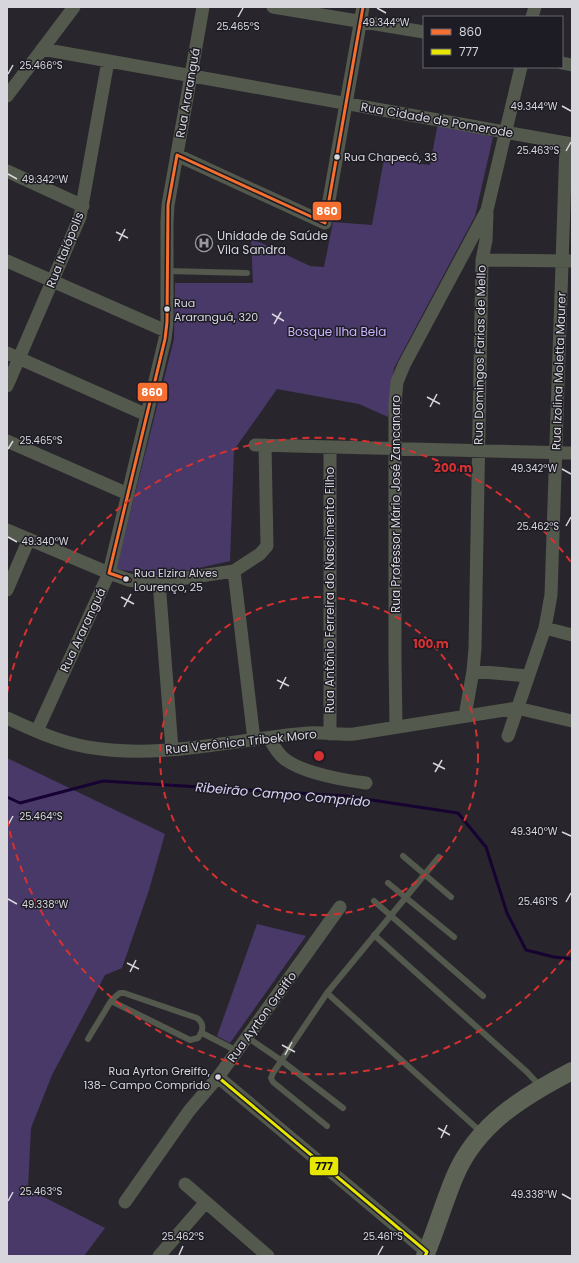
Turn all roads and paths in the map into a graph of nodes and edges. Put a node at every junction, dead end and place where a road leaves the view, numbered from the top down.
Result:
1 (74, 7) edge
2 (203, 7) edge
3 (273, 7) edge
4 (363, 7) edge
5 (360, 22) junction
6 (423, 32) edge
7 (42, 49) junction
8 (108, 61) junction
9 (521, 68) edge
10 (191, 76) junction
11 (7, 96) edge
12 (346, 104) junction
13 (505, 133) junction
14 (569, 144) edge
15 (177, 155) junction
16 (7, 171) edge
17 (83, 206) junction
18 (487, 210) junction
19 (482, 260) junction
20 (7, 261) edge
21 (567, 261) edge
22 (166, 272) junction
23 (247, 272) dead end
24 (53, 281) junction
25 (166, 331) junction
26 (7, 353) edge
27 (19, 358) junction
28 (7, 386) edge
29 (147, 415) junction
30 (7, 441) edge
31 (330, 446) junction
32 (395, 448) junction
33 (478, 451) junction
34 (556, 452) junction
35 (572, 453) edge
36 (128, 494) junction
37 (7, 530) edge
38 (29, 539) junction
39 (234, 571) junction
40 (109, 573) junction
41 (158, 582) junction
42 (7, 590) edge
43 (545, 628) junction
44 (572, 635) edge
45 (473, 671) junction
46 (528, 676) junction
47 (517, 708) junction
48 (466, 716) junction
49 (7, 718) edge
50 (572, 721) edge
51 (396, 727) junction
52 (37, 731) junction
53 (330, 734) junction
54 (508, 736) dead end
55 (269, 738) junction
56 (254, 740) junction
57 (172, 749) junction
58 (366, 783) dead end
59 (403, 856) dead end
60 (439, 857) dead end
61 (425, 874) junction
62 (388, 883) dead end
63 (406, 897) junction
64 (451, 897) dead end
65 (374, 901) dead end
66 (340, 907) dead end
67 (391, 915) junction
68 (374, 935) junction
69 (454, 937) dead end
70 (327, 993) junction
71 (483, 996) dead end
72 (111, 1001) junction
73 (202, 1033) junction
74 (247, 1037) junction
75 (88, 1039) dead end
76 (237, 1051) junction
77 (282, 1061) junction
78 (572, 1071) edge
79 (218, 1076) junction
80 (541, 1088) junction
81 (343, 1108) dead end
82 (327, 1126) dead end
83 (482, 1133) junction
84 (185, 1184) dead end
85 (124, 1202) dead end
86 (206, 1202) junction
87 (426, 1254) edge
88 (265, 1255) edge
89 (159, 1256) edge

1 - 7 street
2 - 10 street, Rua Araranguá
3 - 5 street
4 - 5 street
5 - 6 street
5 - 12 street
7 - 8 street, Rua Cidade de Pomerode
7 - 11 street
8 - 10 street, Rua Cidade de Pomerode
8 - 17 street, Rua Itaiópolis
9 - 13 street, Rua Professor Mário José Zancanaro
10 - 12 street, Rua Cidade de Pomerode
10 - 15 street, Rua Araranguá
12 - 13 street, Rua Cidade de Pomerode
12 - 15 street
13 - 14 street, Rua Cidade de Pomerode
13 - 18 street, Rua Professor Mário José Zancanaro
14 - 21 street, Rua Izolina Moletta Maurer
15 - 22 street, Rua Araranguá
16 - 17 street
17 - 24 street, Rua Itaiópolis
18 - 19 street, Rua Domingos Farias de Mello
18 - 32 street, Rua Professor Mário José Zancanaro
19 - 21 street
19 - 33 street, Rua Domingos Farias de Mello
20 - 24 street
21 - 34 street, Rua Izolina Moletta Maurer
22 - 23 lane
22 - 25 street, Rua Araranguá
24 - 25 street
24 - 27 street, Rua Itaiópolis
25 - 29 street, Rua Araranguá
26 - 27 street
27 - 28 street, Rua Itaiópolis
27 - 29 street
29 - 36 street, Rua Araranguá
30 - 36 street
31 - 32 street
31 - 39 street
31 - 53 street, Rua Antônio Ferreira do Nascimento Filho
32 - 33 street
32 - 51 street, Rua Professor Mário José Zancanaro
33 - 34 street
33 - 45 street, Rua Domingos Farias de Mello
34 - 35 street
34 - 43 street, Rua Izolina Moletta Maurer
36 - 40 street, Rua Araranguá
37 - 38 street
38 - 40 street
38 - 42 street
39 - 41 street
39 - 56 street
40 - 41 street
40 - 52 street, Rua Araranguá
41 - 57 street
43 - 44 street
43 - 46 street, Rua Izolina Moletta Maurer
45 - 46 street
45 - 48 street, Rua Domingos Farias de Mello
46 - 47 street, Rua Izolina Moletta Maurer
47 - 48 street, Rua Verônica Tribek Moro
47 - 50 street, Rua Verônica Tribek Moro
47 - 54 street, Rua Izolina Moletta Maurer
48 - 51 street, Rua Verônica Tribek Moro
49 - 52 street, Rua Verônica Tribek Moro
51 - 53 street, Rua Verônica Tribek Moro
52 - 57 street, Rua Verônica Tribek Moro
53 - 55 street, Rua Verônica Tribek Moro
55 - 56 street, Rua Verônica Tribek Moro
55 - 58 street
56 - 57 street, Rua Verônica Tribek Moro
59 - 61 lane
60 - 61 lane
61 - 63 lane
61 - 64 lane
62 - 63 lane
63 - 67 lane
63 - 69 lane
65 - 67 lane
66 - 74 street, Rua Ayrton Greiffo
67 - 68 lane
67 - 71 lane
68 - 70 lane
68 - 80 lane
70 - 77 lane
70 - 83 lane
72 - 73 lane
72 - 73 lane
72 - 75 lane
73 - 76 lane
74 - 76 street, Rua Ayrton Greiffo
74 - 77 lane
76 - 79 street, Rua Ayrton Greiffo
77 - 81 lane
77 - 82 lane
78 - 80 main road
79 - 85 street, Rua Ayrton Greiffo
79 - 87 street
80 - 83 main road
83 - 87 main road
84 - 86 street
86 - 88 street
86 - 89 street

